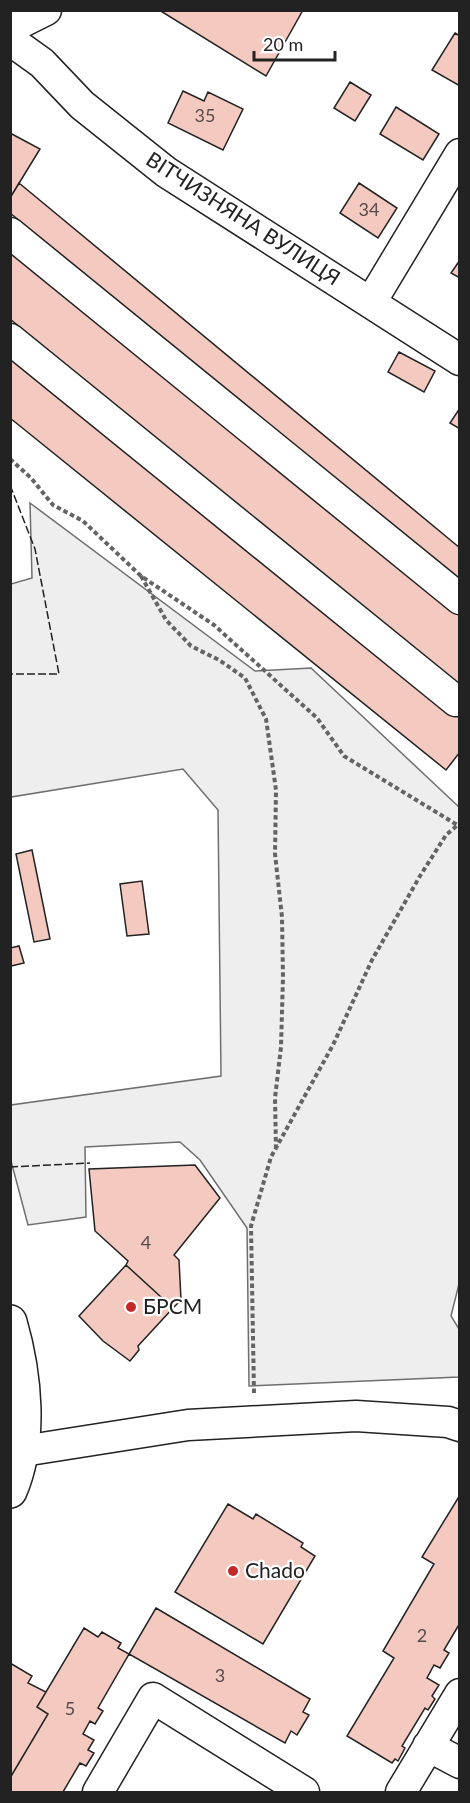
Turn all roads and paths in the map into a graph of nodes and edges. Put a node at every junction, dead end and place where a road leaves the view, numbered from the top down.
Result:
1 (46, 10) edge
2 (10, 28) edge
3 (10, 40) edge
4 (459, 154) edge
5 (10, 233) edge
6 (371, 302) junction
7 (10, 339) edge
8 (459, 360) edge
9 (10, 459) edge
10 (141, 576) junction
11 (459, 598) edge
12 (459, 700) edge
13 (459, 825) edge
14 (276, 1150) junction
15 (10, 1322) edge
16 (254, 1422) junction
17 (459, 1426) edge
18 (23, 1450) junction
19 (10, 1491) edge
20 (459, 1694) edge
21 (428, 1746) junction
22 (459, 1763) edge
23 (98, 1792) edge
24 (304, 1792) edge
25 (401, 1792) edge

1 - 2 street
3 - 6 street, ВІТЧИЗНЯНА ВУЛИЦЯ
4 - 6 street
5 - 11 street
6 - 8 street, ВІТЧИЗНЯНА ВУЛИЦЯ
7 - 12 street
9 - 10 path
10 - 13 path
10 - 14 path
13 - 14 path
14 - 16 path
15 - 18 main road
16 - 17 street
16 - 18 street
18 - 19 main road
20 - 21 street
21 - 22 street
21 - 25 street
23 - 24 street

